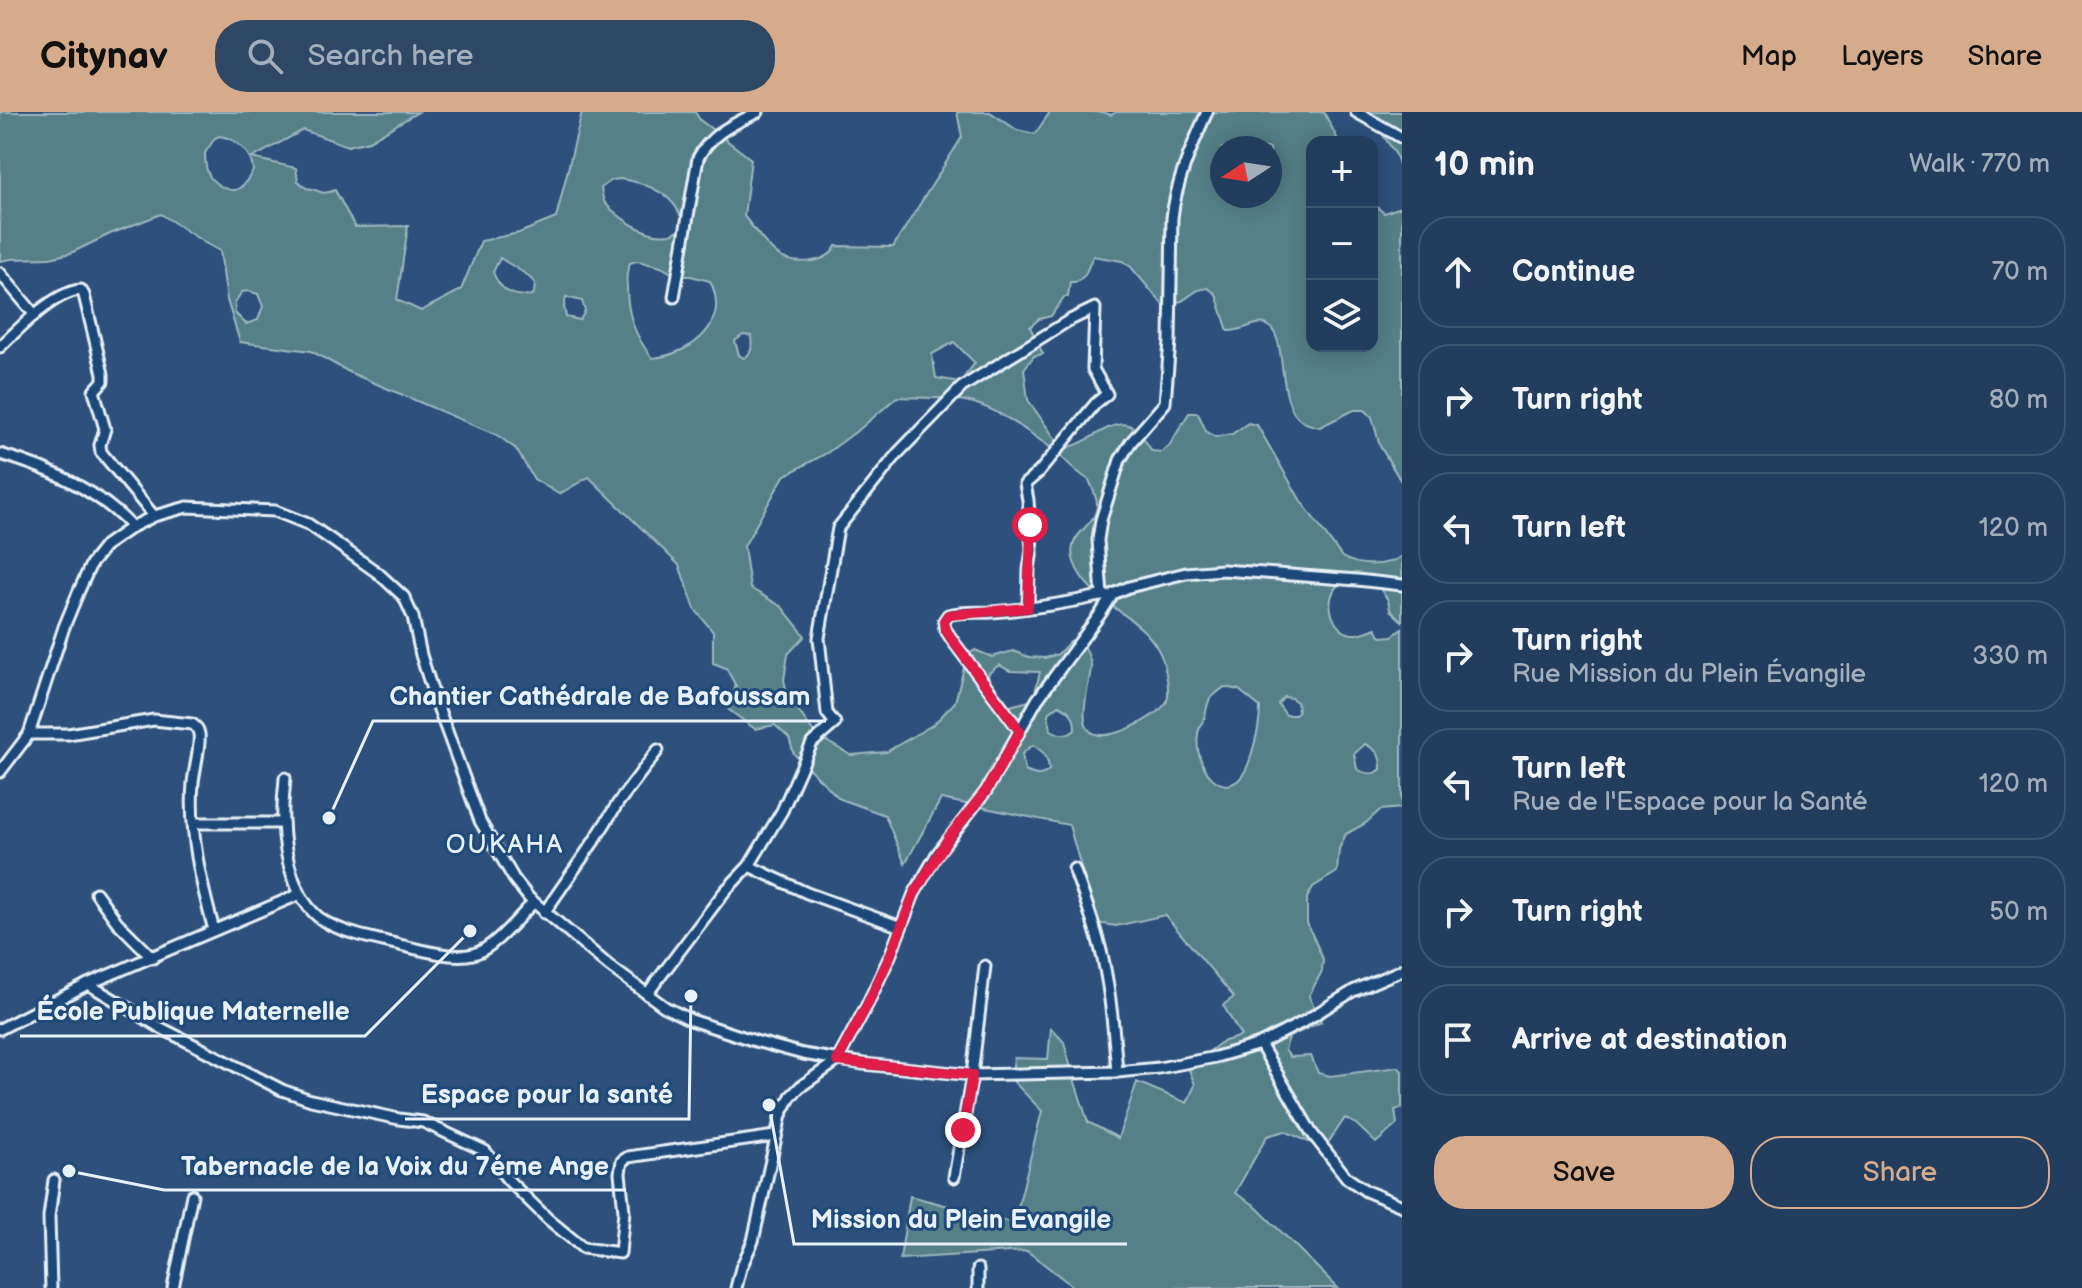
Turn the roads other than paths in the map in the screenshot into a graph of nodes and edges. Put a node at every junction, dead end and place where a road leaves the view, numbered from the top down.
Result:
1 (758, 112) edge
2 (1207, 112) edge
3 (1356, 112) edge
4 (1402, 138) edge
5 (0, 273) edge
6 (674, 297) dead end
7 (35, 315) junction
8 (0, 347) edge
9 (0, 454) edge
10 (154, 516) junction
11 (132, 527) junction
12 (1402, 585) edge
13 (1113, 594) junction
14 (1102, 596) junction
15 (1028, 608) junction
16 (1020, 731) junction
17 (29, 734) junction
18 (658, 750) dead end
19 (0, 772) edge
20 (285, 778) dead end
21 (194, 823) junction
22 (283, 823) junction
23 (749, 866) junction
24 (1074, 869) dead end
25 (96, 893) dead end
26 (300, 894) junction
27 (533, 903) junction
28 (544, 913) junction
29 (901, 927) junction
30 (214, 930) junction
31 (153, 958) junction
32 (985, 966) dead end
33 (1402, 970) edge
34 (88, 984) junction
35 (647, 994) junction
36 (0, 1029) edge
37 (1260, 1044) junction
38 (837, 1061) junction
39 (1117, 1072) junction
40 (972, 1075) junction
41 (775, 1136) junction
42 (954, 1177) dead end
43 (54, 1180) dead end
44 (192, 1195) dead end
45 (1402, 1206) edge
46 (978, 1269) dead end
47 (51, 1288) edge
48 (173, 1288) edge
49 (736, 1288) edge
50 (978, 1288) edge

1 - 6 street
2 - 14 street
3 - 4 street
5 - 7 street
7 - 8 street
7 - 10 street
9 - 11 street
10 - 11 street
10 - 27 street
11 - 17 street
12 - 13 street
13 - 14 street
13 - 16 street
14 - 15 street
15 - 16 street
15 - 23 street
16 - 29 street
17 - 19 street
17 - 21 street
18 - 28 street
20 - 22 street
21 - 22 street
21 - 30 street
22 - 26 street
23 - 29 street
23 - 35 street
24 - 39 street
25 - 31 street
26 - 27 street
26 - 30 street
27 - 28 street
28 - 35 street
29 - 38 street
30 - 31 street
31 - 34 street
32 - 40 street
33 - 37 street
34 - 36 street
34 - 41 street
35 - 38 street
37 - 39 street
37 - 45 street
38 - 40 street
38 - 41 street
39 - 40 street
40 - 42 street
41 - 49 street
43 - 47 street
44 - 48 street
46 - 50 street

